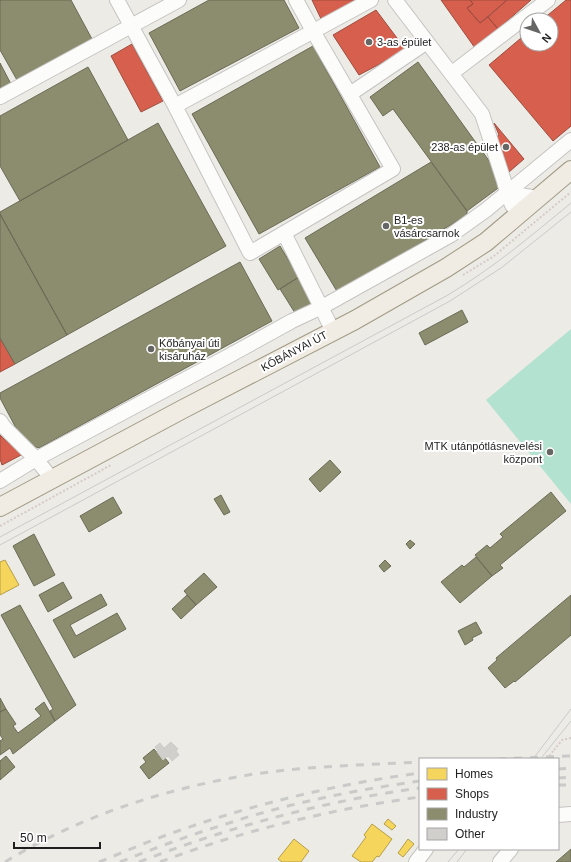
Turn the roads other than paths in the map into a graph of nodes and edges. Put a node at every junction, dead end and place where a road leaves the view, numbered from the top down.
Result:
1 (117, 0) edge
2 (179, 0) edge
3 (296, 0) edge
4 (371, 0) edge
5 (395, 0) edge
6 (548, 0) edge
7 (131, 26) junction
8 (313, 31) junction
9 (427, 42) junction
10 (452, 73) junction
11 (350, 94) junction
12 (0, 97) edge
13 (175, 106) junction
14 (571, 140) edge
15 (571, 170) edge
16 (507, 193) junction
17 (538, 198) junction
18 (519, 214) junction
19 (284, 233) junction
20 (322, 307) junction
21 (333, 331) junction
22 (0, 420) edge
23 (36, 459) junction
24 (52, 479) junction
25 (0, 481) edge
26 (0, 507) edge
27 (559, 814) edge
28 (571, 814) edge
29 (425, 850) edge
30 (510, 850) edge
31 (416, 862) edge
32 (500, 862) edge

1 - 7 street
2 - 7 street
3 - 8 street
4 - 8 street
5 - 9 street
6 - 10 street
7 - 12 street
7 - 13 street
8 - 11 street
8 - 13 street
9 - 10 street
9 - 11 street
10 - 16 street
11 - 19 street
13 - 19 street
14 - 16 street
15 - 17 main road, KŐBÁNYAI ÚT
16 - 17 street
16 - 18 street
16 - 20 street
17 - 18 main road, KŐBÁNYAI ÚT
18 - 21 main road, KŐBÁNYAI ÚT
19 - 20 street
20 - 21 street
20 - 23 street
21 - 24 main road, KŐBÁNYAI ÚT
22 - 23 street
23 - 24 street
23 - 25 street
24 - 26 main road, KŐBÁNYAI ÚT
27 - 28 street
29 - 31 street
30 - 32 street

